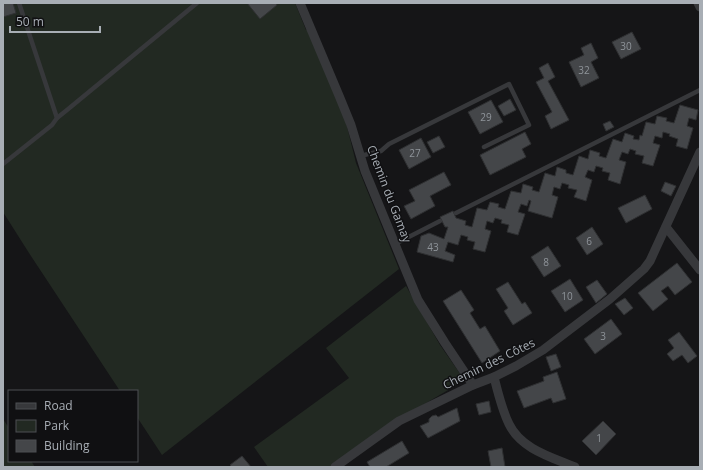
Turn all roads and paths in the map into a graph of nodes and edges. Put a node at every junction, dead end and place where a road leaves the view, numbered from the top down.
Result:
1 (19, 3) edge
2 (197, 3) edge
3 (300, 3) edge
4 (698, 3) edge
5 (700, 8) edge
6 (700, 90) edge
7 (57, 118) junction
8 (484, 147) dead end
9 (700, 152) edge
10 (360, 156) junction
11 (3, 164) edge
12 (456, 213) dead end
13 (440, 221) dead end
14 (666, 226) junction
15 (395, 244) junction
16 (700, 270) edge
17 (494, 377) junction
18 (473, 385) junction
19 (335, 467) edge
20 (575, 467) edge

1 - 7 lane
2 - 7 lane
3 - 10 street, Chemin du Gamay
4 - 5 street
6 - 12 lane
7 - 11 lane
8 - 10 lane
9 - 14 street, Chemin des Côtes
10 - 15 street, Chemin du Gamay
13 - 15 lane
14 - 16 street
14 - 17 street, Chemin des Côtes
15 - 18 street, Chemin du Gamay
17 - 18 street, Chemin des Côtes
17 - 20 street
18 - 19 street, Chemin des Côtes

